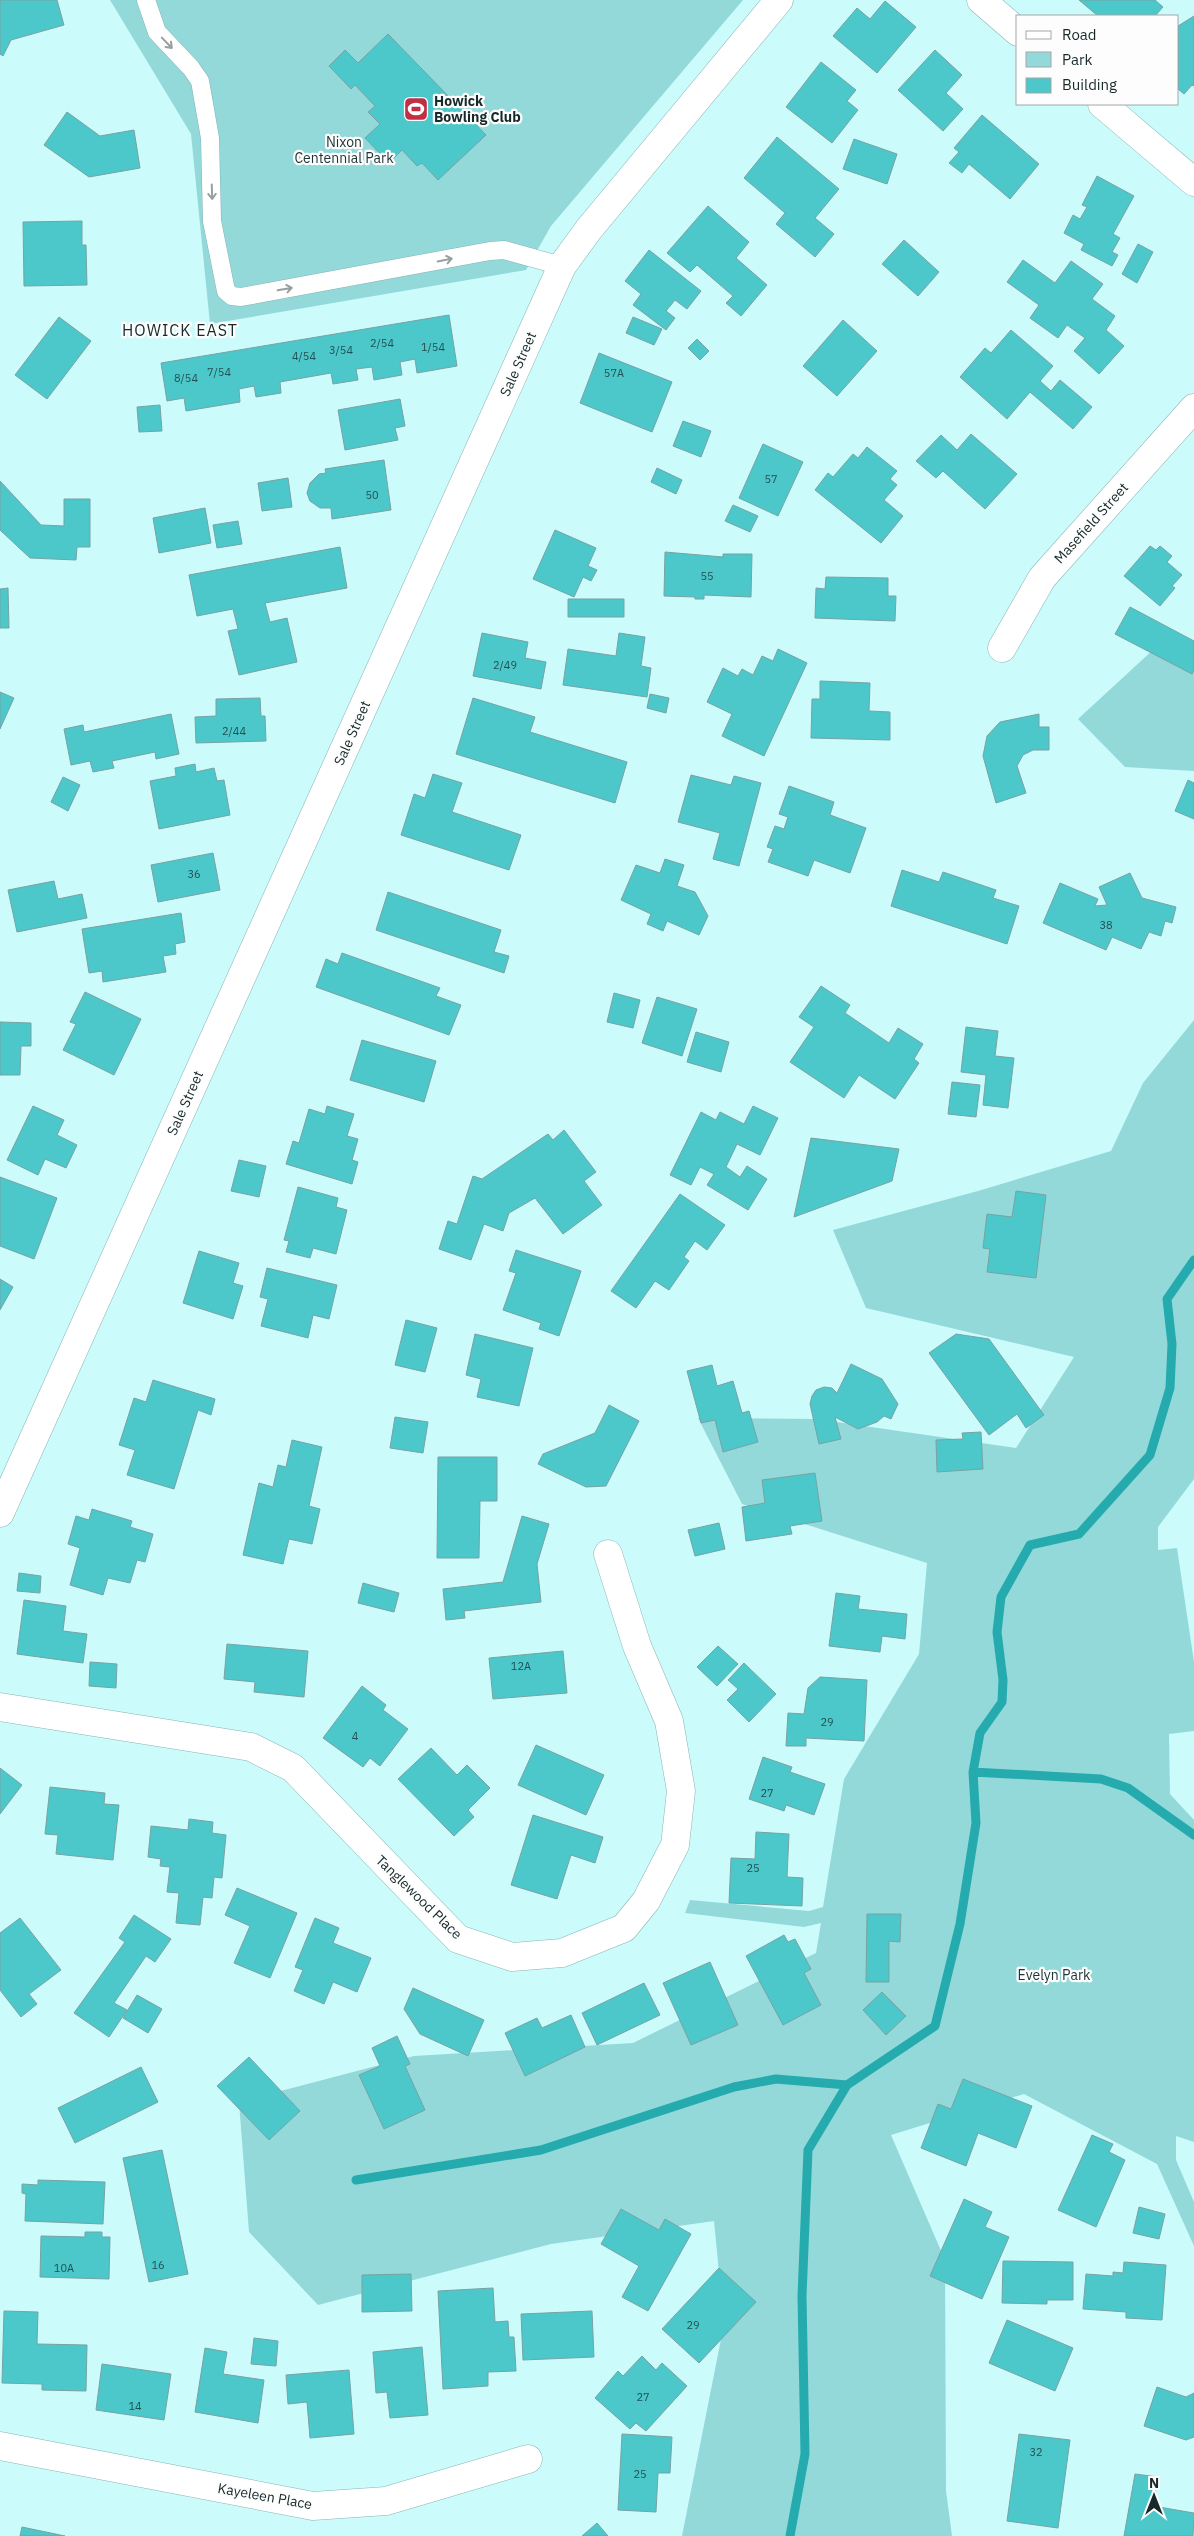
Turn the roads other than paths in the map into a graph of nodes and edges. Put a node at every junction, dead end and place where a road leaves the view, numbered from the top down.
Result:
1 (146, 0) edge
2 (779, 0) edge
3 (981, 0) edge
4 (1016, 30) edge
5 (1103, 105) edge
6 (1194, 182) edge
7 (562, 266) junction
8 (1194, 408) edge
9 (1002, 648) dead end
10 (0, 1513) edge
11 (608, 1554) dead end
12 (0, 1707) edge
13 (0, 2446) edge
14 (528, 2460) dead end

1 -> 7 lane
2 - 7 street, Sale Street
3 - 4 street
5 - 6 street
7 - 10 street, Sale Street
8 - 9 street, Masefield Street
11 - 12 street, Tanglewood Place
13 - 14 street, Kayeleen Place

